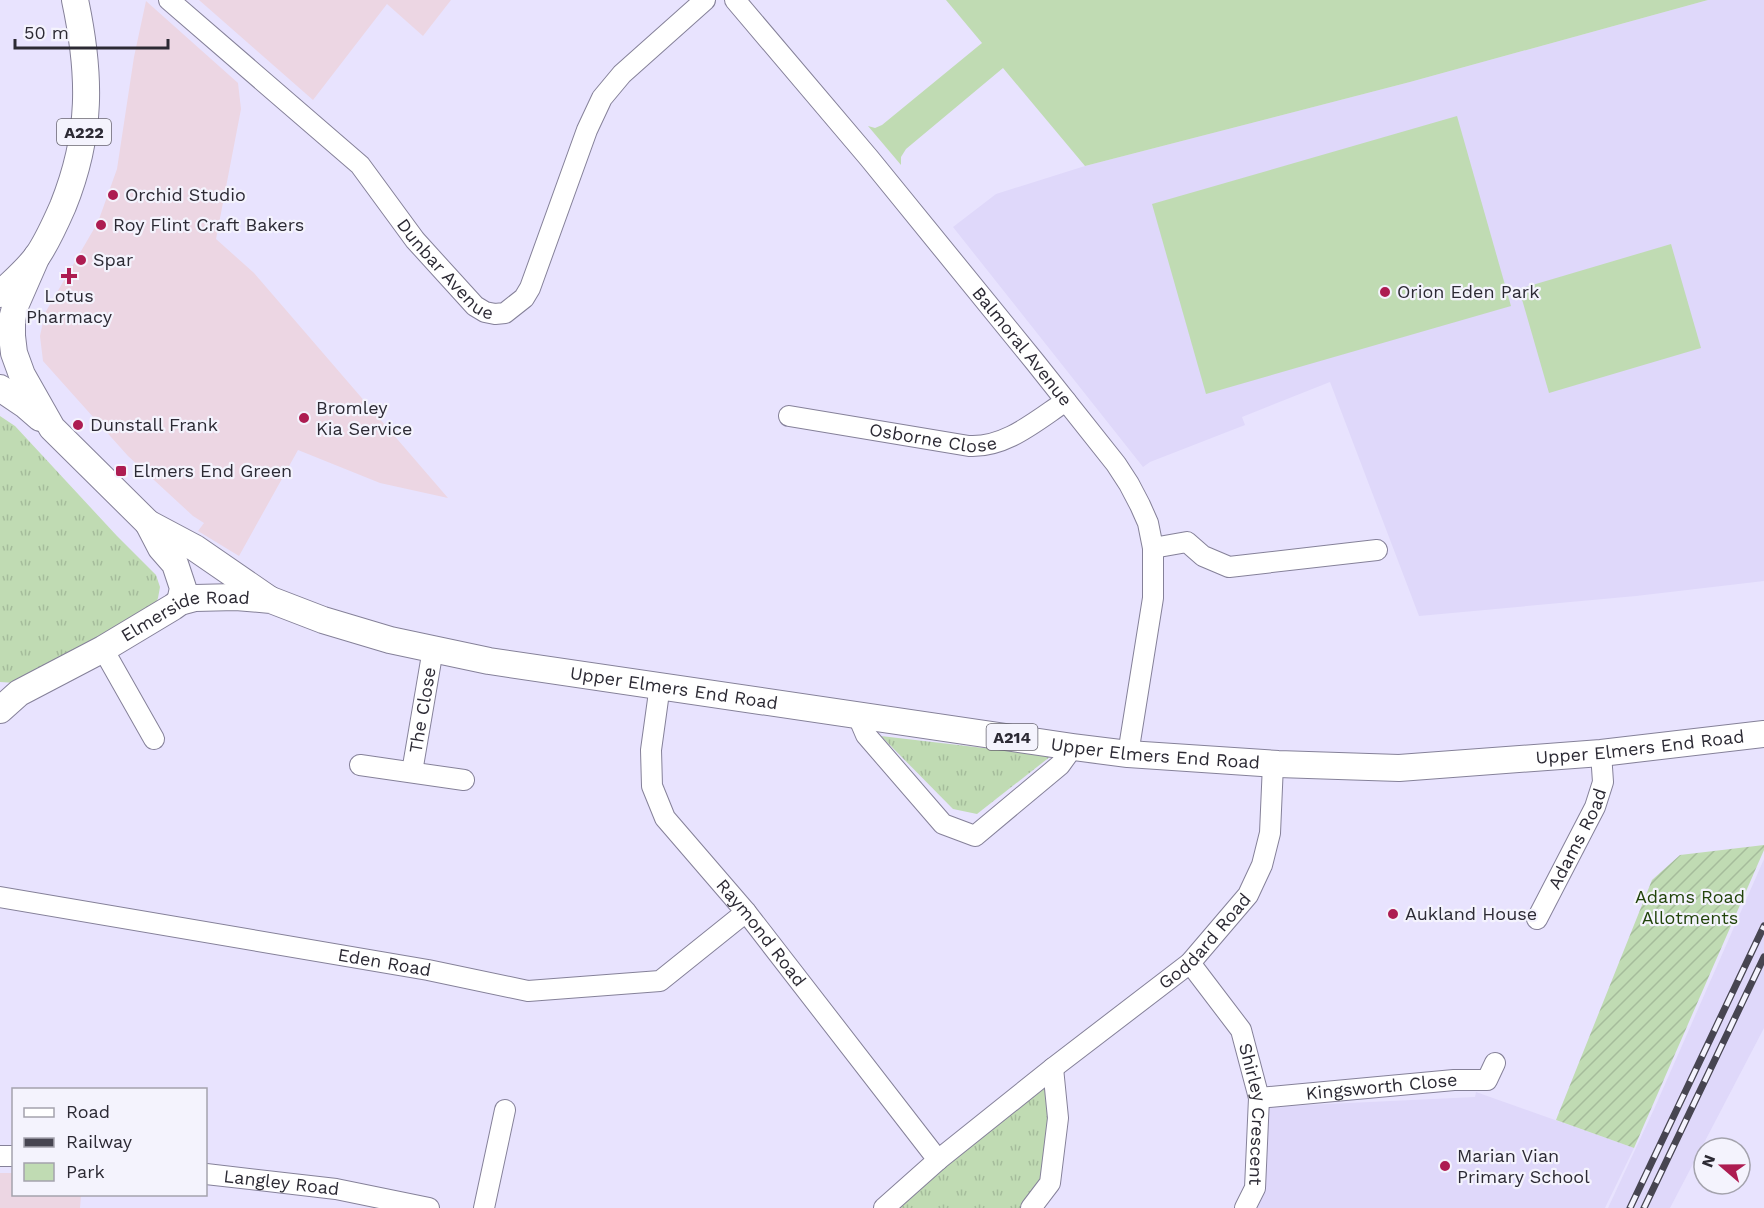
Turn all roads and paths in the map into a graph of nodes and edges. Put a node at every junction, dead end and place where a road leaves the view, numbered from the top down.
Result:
1 (75, 0) edge
2 (169, 0) edge
3 (705, 0) edge
4 (735, 0) edge
5 (37, 256) junction
6 (0, 294) edge
7 (0, 388) edge
8 (1066, 401) junction
9 (789, 416) dead end
10 (52, 428) junction
11 (148, 523) junction
12 (195, 548) junction
13 (1153, 548) junction
14 (1377, 550) dead end
15 (175, 564) junction
16 (271, 600) junction
17 (180, 602) junction
18 (103, 648) junction
19 (433, 649) junction
20 (660, 685) junction
21 (6, 699) edge
22 (857, 714) junction
23 (1764, 734) edge
24 (153, 739) dead end
25 (1073, 747) junction
26 (1601, 753) junction
27 (1128, 754) junction
28 (1274, 764) junction
29 (360, 765) dead end
30 (412, 772) junction
31 (464, 780) dead end
32 (0, 897) edge
33 (747, 912) junction
34 (1537, 919) dead end
35 (1190, 963) junction
36 (1495, 1063) dead end
37 (1053, 1068) junction
38 (1258, 1098) junction
39 (505, 1110) dead end
40 (938, 1160) junction
41 (207, 1174) edge
42 (429, 1208) edge
43 (484, 1208) edge
44 (884, 1208) edge
45 (1031, 1208) edge
46 (1245, 1208) edge

1 - 5 main road, A222
2 - 3 street, Dunbar Avenue
4 - 8 street, Balmoral Avenue
5 - 6 main road
5 - 10 main road
7 - 10 main road
8 - 9 street, Osborne Close
8 - 13 street, Balmoral Avenue
10 - 11 main road
11 - 12 main road
11 - 15 main road
12 - 15 main road
12 - 16 main road
13 - 14 street
13 - 27 street, Balmoral Avenue
15 - 17 main road
16 - 17 main road, Elmerside Road
16 - 19 main road, Upper Elmers End Road / A214
17 - 18 main road, Elmerside Road
18 - 21 main road, Elmerside Road
18 - 24 street, Elmerside Road
19 - 20 main road, Upper Elmers End Road / A214
19 - 30 street, The Close
20 - 22 main road, Upper Elmers End Road / A214
20 - 33 street, Raymond Road
22 - 25 main road, Upper Elmers End Road / A214
22 - 25 street
23 - 26 main road, Upper Elmers End Road / A214
25 - 27 main road, Upper Elmers End Road / A214
26 - 28 main road, Upper Elmers End Road / A214
26 - 34 street, Adams Road
27 - 28 main road, Upper Elmers End Road / A214
28 - 35 street, Goddard Road
29 - 30 street, The Close
30 - 31 street, The Close
32 - 33 street, Eden Road
33 - 40 street, Raymond Road
35 - 37 street, Goddard Road
35 - 38 street, Shirley Crescent
36 - 38 street, Kingsworth Close
37 - 40 street, Goddard Road
37 - 45 street
38 - 46 street, Shirley Crescent
39 - 43 street
40 - 44 street, Goddard Road
41 - 42 street, Langley Road

